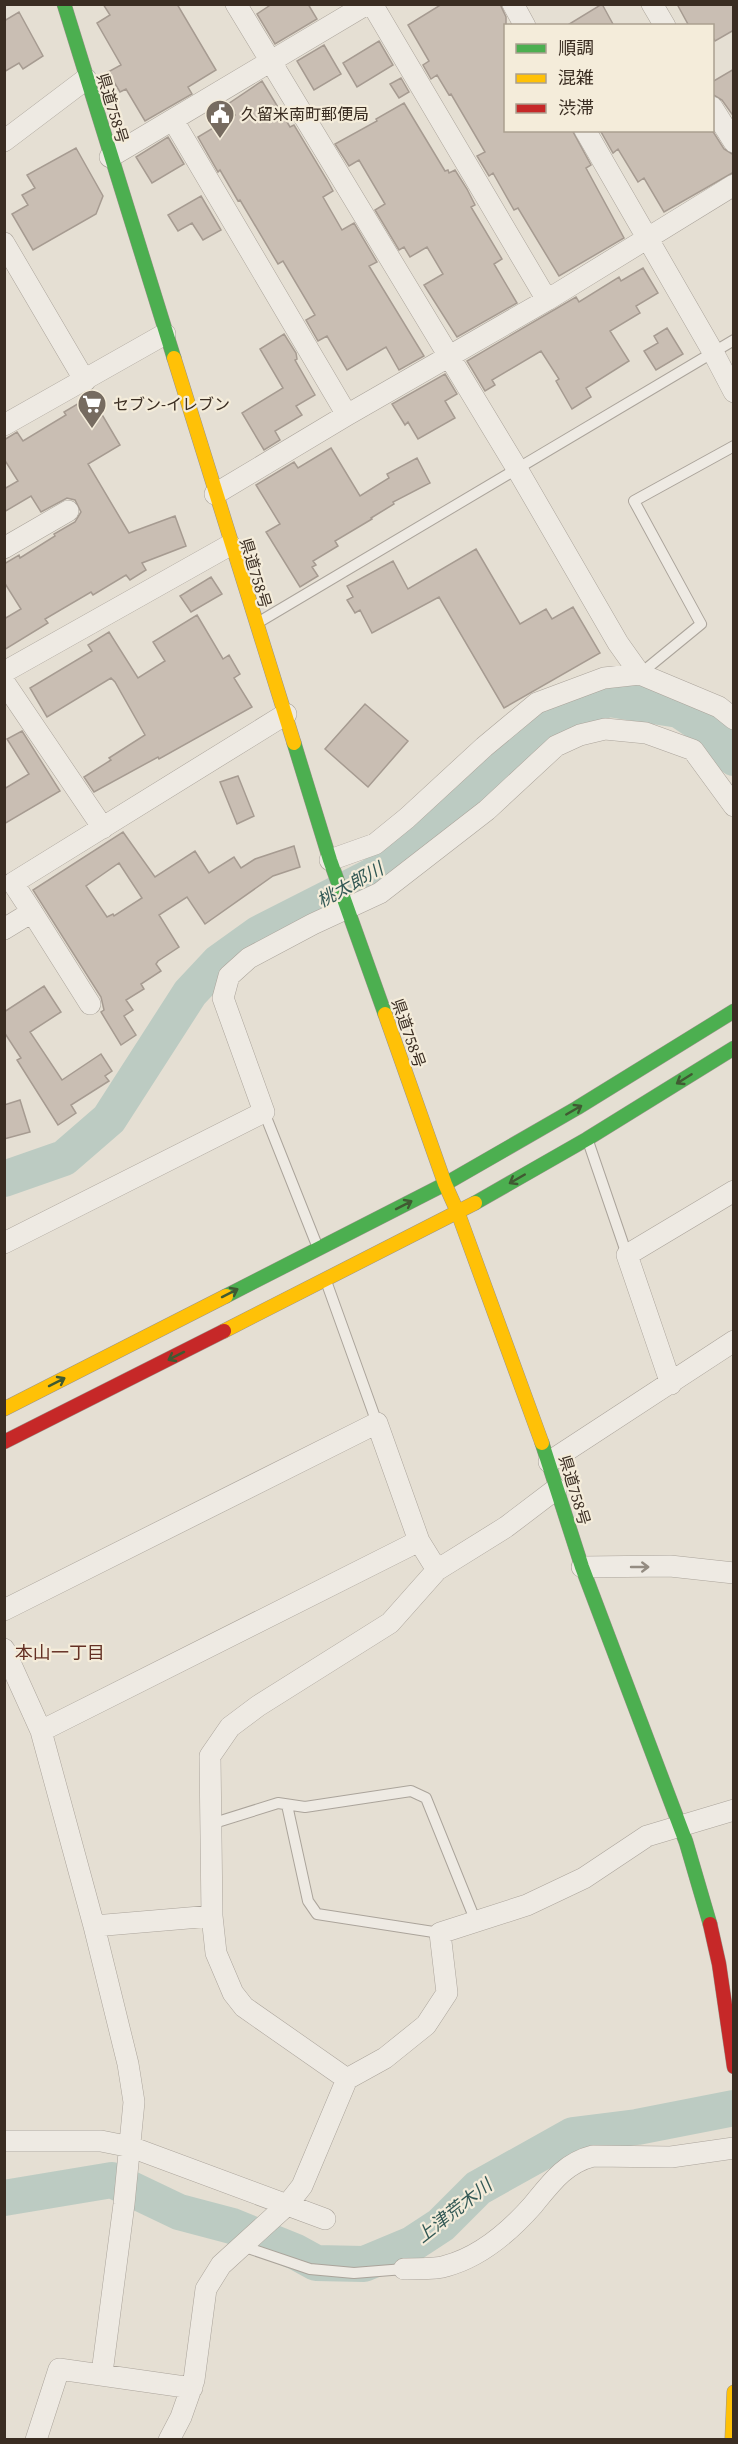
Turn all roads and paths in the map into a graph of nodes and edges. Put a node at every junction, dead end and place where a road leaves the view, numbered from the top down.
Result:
1 (64, 4) edge
2 (236, 4) edge
3 (367, 4) edge
4 (372, 4) edge
5 (513, 4) edge
6 (652, 4) edge
7 (524, 24) edge
8 (664, 24) edge
9 (270, 64) junction
10 (86, 79) junction
11 (714, 110) edge
12 (173, 120) junction
13 (586, 132) edge
14 (4, 141) edge
15 (734, 142) edge
16 (110, 157) junction
17 (734, 185) edge
18 (647, 237) junction
19 (4, 243) edge
20 (547, 300) junction
21 (165, 334) junction
22 (734, 340) edge
23 (713, 352) junction
24 (448, 357) junction
25 (85, 381) junction
26 (734, 392) edge
27 (347, 415) junction
28 (4, 425) edge
29 (734, 446) edge
30 (516, 467) junction
31 (215, 494) junction
32 (68, 510) dead end
33 (230, 545) junction
34 (4, 548) edge
35 (255, 624) junction
36 (4, 672) edge
37 (640, 674) junction
38 (4, 682) edge
39 (286, 714) junction
40 (734, 719) edge
41 (734, 806) edge
42 (103, 828) junction
43 (330, 860) junction
44 (348, 910) junction
45 (32, 912) junction
46 (4, 929) edge
47 (90, 1004) dead end
48 (734, 1011) edge
49 (734, 1048) edge
50 (264, 1112) junction
51 (588, 1139) junction
52 (444, 1184) junction
53 (734, 1191) edge
54 (458, 1213) junction
55 (4, 1243) edge
56 (318, 1248) junction
57 (627, 1255) junction
58 (326, 1281) junction
59 (734, 1341) edge
60 (671, 1384) junction
61 (4, 1409) edge
62 (377, 1423) junction
63 (4, 1442) edge
64 (549, 1462) junction
65 (556, 1489) junction
66 (419, 1541) junction
67 (582, 1567) junction
68 (437, 1570) junction
69 (734, 1573) edge
70 (4, 1610) edge
71 (4, 1649) edge
72 (41, 1731) junction
73 (287, 1805) junction
74 (734, 1810) edge
75 (211, 1824) junction
76 (680, 1826) junction
77 (212, 1916) junction
78 (476, 1922) junction
79 (94, 1926) junction
80 (440, 1933) junction
81 (734, 2067) edge
82 (347, 2079) junction
83 (4, 2141) edge
84 (734, 2148) edge
85 (130, 2155) junction
86 (284, 2208) junction
87 (325, 2219) dead end
88 (245, 2244) junction
89 (404, 2269) joint
90 (102, 2373) junction
91 (192, 2388) junction
92 (734, 2392) edge
93 (36, 2439) edge
94 (169, 2439) edge
95 (732, 2439) edge

1 - 10 main road, 県道758号
2 - 9 street
3 - 9 street
4 - 20 street
5 - 7 street
6 - 8 street
9 - 12 street
9 - 24 street
10 - 14 street
10 - 16 main road, 県道758号
11 - 15 street
12 - 16 street
12 - 27 street
13 - 18 street
16 - 21 main road, 県道758号
17 - 18 street
18 - 20 street
18 - 23 street
19 - 25 street
20 - 24 street
21 - 25 street
21 - 31 main road, 県道758号
22 - 23 lane
23 - 26 street
23 - 30 lane
24 - 27 street
24 - 30 street
25 - 28 street
27 - 31 street
29 - 37 lane
30 - 35 lane
30 - 37 street
31 - 33 main road, 県道758号
32 - 34 street
33 - 35 main road, 県道758号
33 - 36 street
35 - 39 main road, 県道758号
37 - 40 street
37 - 43 street
38 - 42 street
39 - 42 street
39 - 43 main road, 県道758号
41 - 44 street
42 - 45 street
43 - 44 main road, 県道758号
44 - 50 street
44 - 52 main road, 県道758号
45 - 46 street
45 - 47 street
52 -> 48 main road
49 -> 51 main road
50 - 55 street
50 - 56 lane
51 -> 54 main road
51 - 57 lane
52 - 54 main road, 県道758号
56 -> 52 main road
53 - 57 street
54 - 58 main road
54 - 64 main road, 県道758号
61 -> 56 main road
57 - 60 street
58 - 62 lane
58 -> 63 main road
59 - 60 street
60 - 64 street
62 - 66 street
62 - 70 street
64 - 65 main road, 県道758号
65 - 67 main road, 県道758号
65 - 68 street
66 - 68 street
66 - 72 street
67 -> 69 street
67 - 76 main road, 県道758号
68 - 75 street
71 - 72 street
72 - 79 street
73 - 75 lane
73 - 78 lane
73 - 80 lane
74 - 76 street
75 - 77 street
76 - 78 street
76 - 81 main road, 県道758号
77 - 79 street
77 - 82 street
78 - 80 street
79 - 85 street
80 - 82 street
82 - 86 street
83 - 85 street
84 - 89 street
85 - 86 street
85 - 90 street
86 - 87 street
86 - 88 street
88 - 89 lane
88 - 91 street
90 - 91 street
90 - 93 street
91 - 94 street
92 - 95 main road

